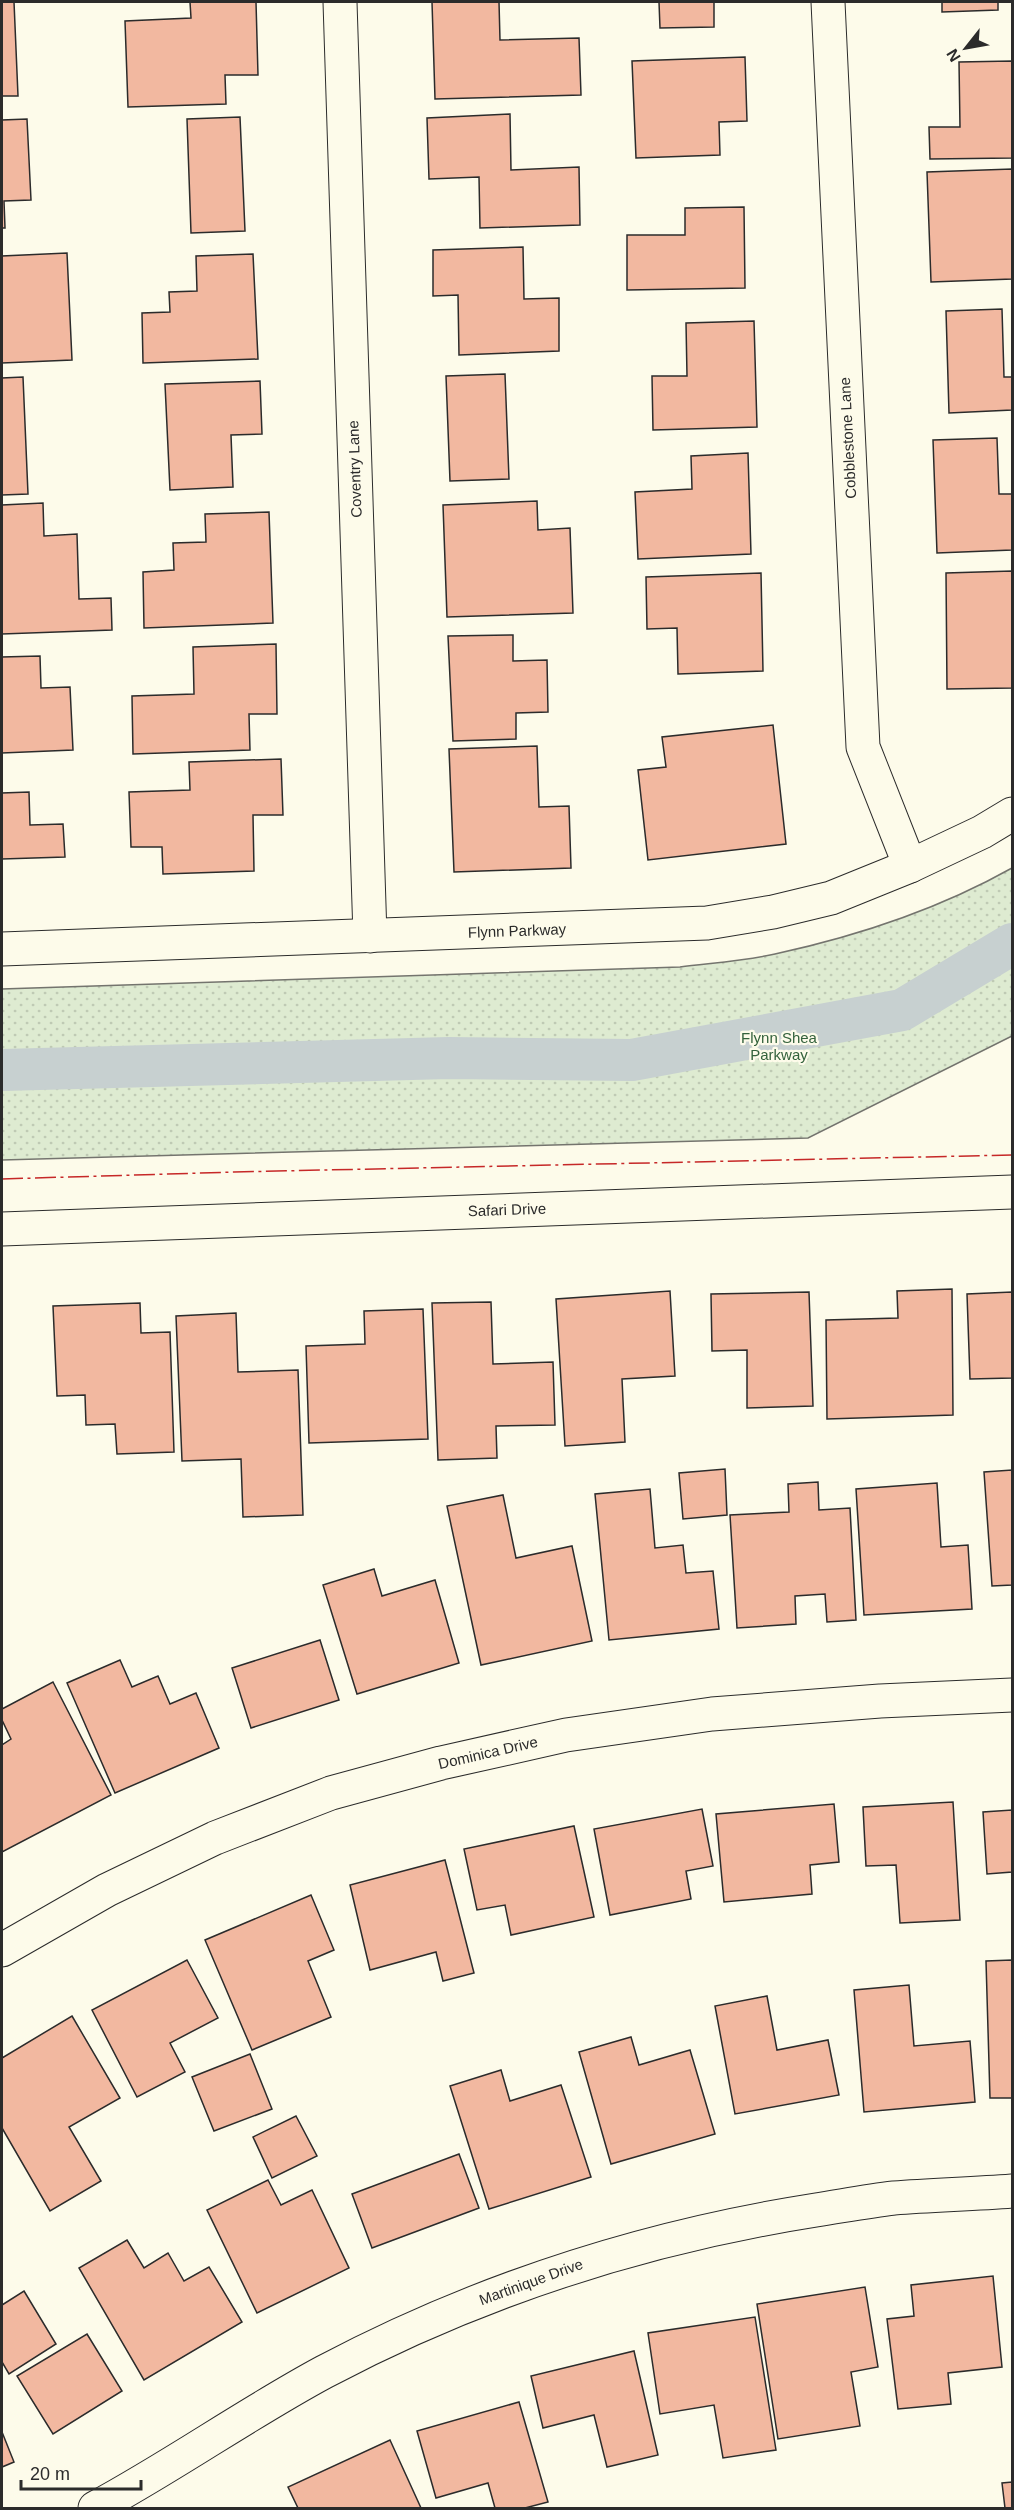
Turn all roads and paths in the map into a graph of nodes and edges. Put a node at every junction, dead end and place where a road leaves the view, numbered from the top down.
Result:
1 (340, 2) edge
2 (828, 2) edge
3 (1012, 814) edge
4 (910, 866) junction
5 (370, 936) junction
6 (2, 949) edge
7 (1012, 1192) edge
8 (2, 1229) edge
9 (1012, 1695) edge
10 (2, 1950) edge
11 (1012, 2191) edge
12 (95, 2508) edge

1 - 5 street, Coventry Lane
2 - 4 street, Cobblestone Lane
3 - 4 street, Flynn Parkway
4 - 5 street, Flynn Parkway
5 - 6 street, Flynn Parkway
7 - 8 street, Safari Drive
9 - 10 street, Dominica Drive
11 - 12 street, Martinique Drive

